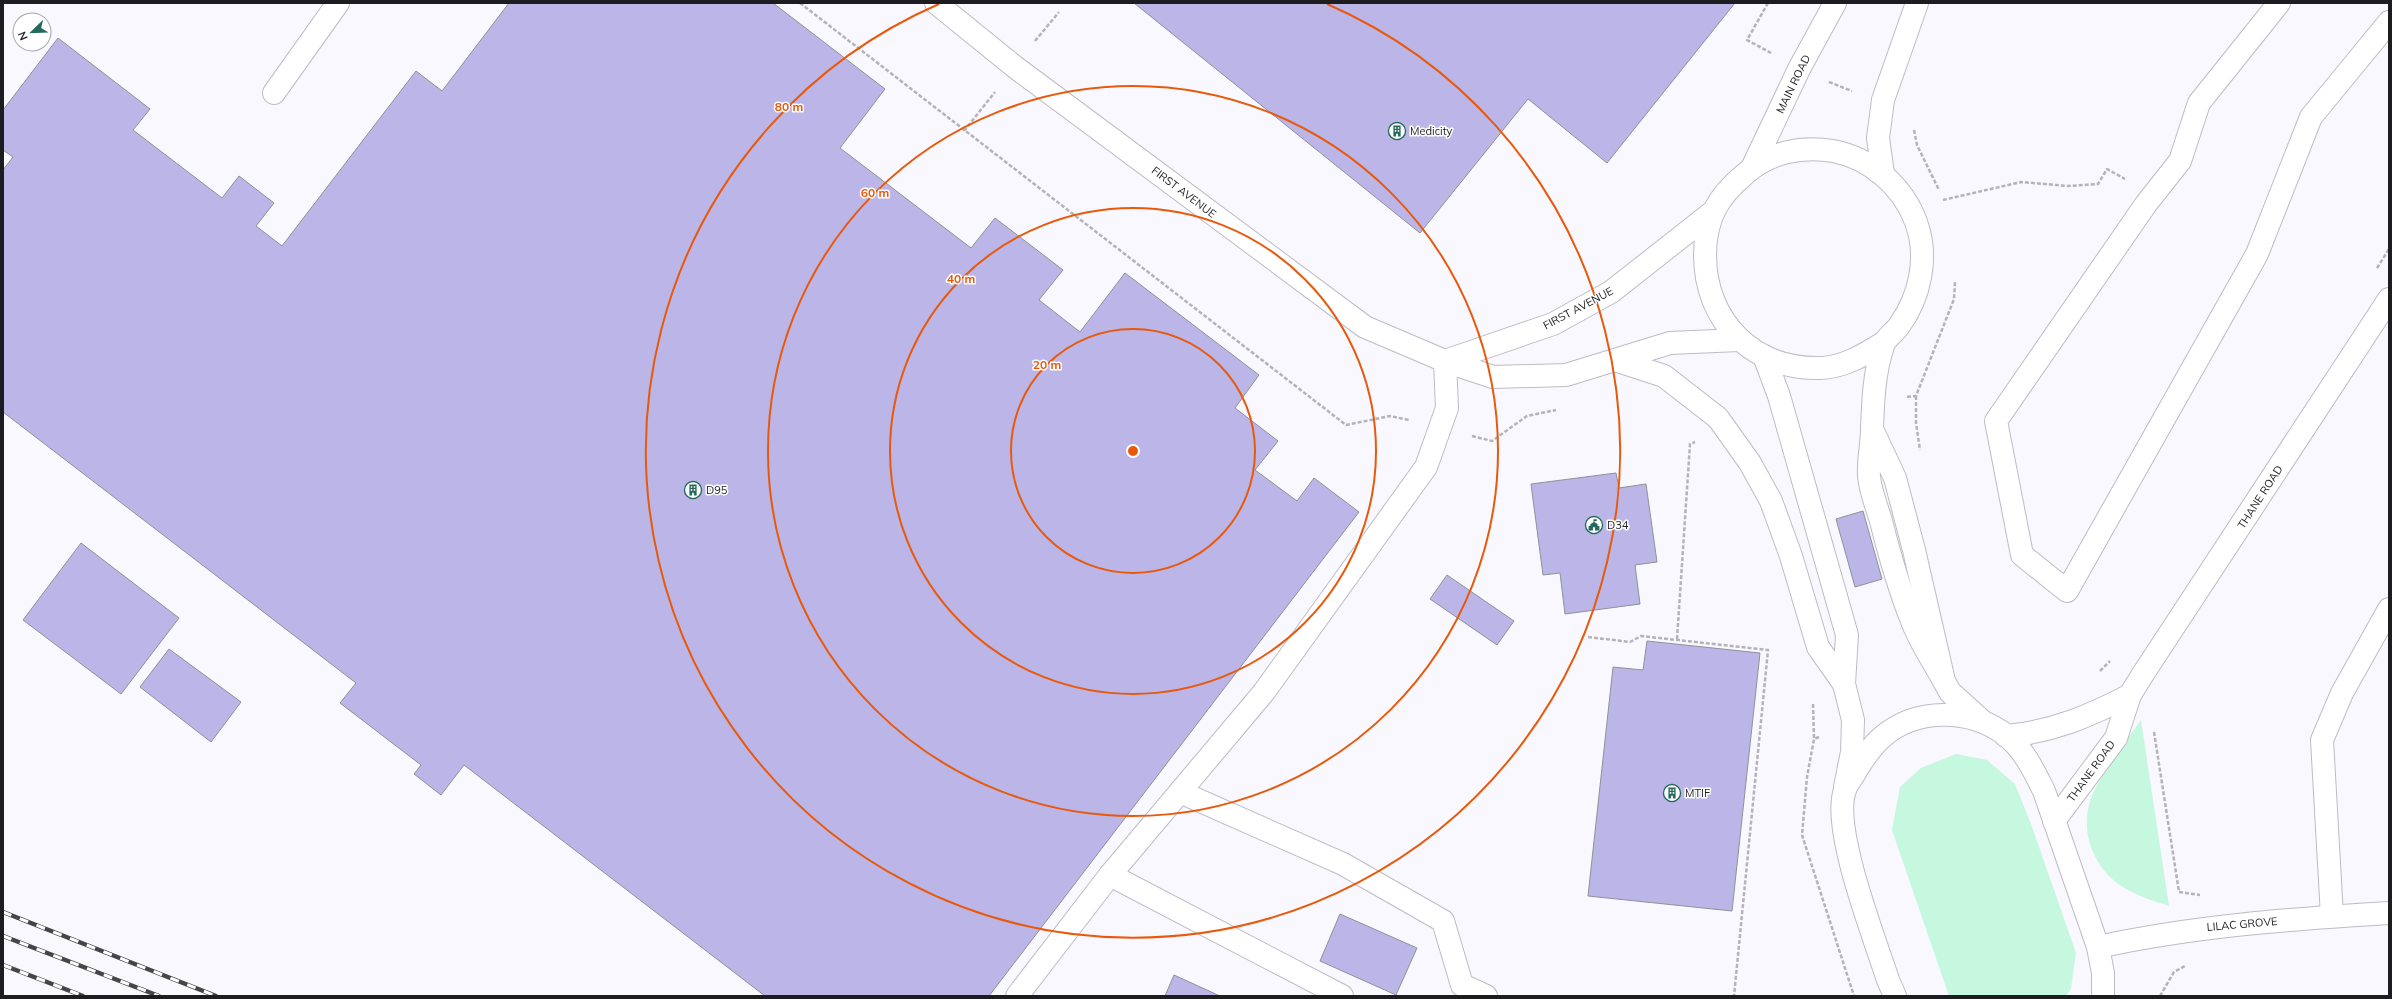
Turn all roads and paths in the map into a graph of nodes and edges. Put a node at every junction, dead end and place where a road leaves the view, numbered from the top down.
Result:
1 (338, 3) edge
2 (800, 3) edge
3 (936, 3) edge
4 (1768, 3) edge
5 (1835, 3) edge
6 (1917, 3) edge
7 (2279, 3) edge
8 (2389, 22) edge
9 (1747, 40) dead end
10 (274, 93) dead end
11 (1753, 166) junction
12 (1883, 174) junction
13 (2154, 196) junction
14 (1943, 200) dead end
15 (1714, 211) junction
16 (2389, 299) edge
17 (1739, 340) junction
18 (1883, 343) junction
19 (1764, 356) junction
20 (1445, 361) junction
21 (1618, 361) junction
22 (1564, 408) dead end
23 (1439, 428) junction
24 (1701, 439) dead end
25 (2389, 609) edge
26 (1588, 637) dead end
27 (1677, 639) junction
28 (1844, 684) junction
29 (2130, 695) junction
30 (1982, 721) junction
31 (2154, 729) dead end
32 (2006, 736) junction
33 (1845, 790) junction
34 (1180, 792) junction
35 (2054, 821) junction
36 (1110, 875) junction
37 (2179, 892) dead end
38 (2389, 913) edge
39 (2332, 916) junction
40 (2098, 947) junction
41 (2174, 972) dead end
42 (1017, 996) edge
43 (1342, 996) edge
44 (1486, 996) edge
45 (1734, 996) edge
46 (1895, 996) edge
47 (2103, 996) edge
48 (2160, 996) edge

1 - 10 street
2 - 23 path
3 - 20 street, FIRST AVENUE
4 - 9 path
5 - 11 street, MAIN ROAD
6 - 12 street
7 - 13 street
8 - 13 street
11 - 12 street
11 - 15 street
12 - 18 street
13 - 14 path
15 - 17 street
15 - 20 street, FIRST AVENUE
16 - 29 street, THANE ROAD
17 - 19 street
17 - 21 street, FIRST AVENUE
18 - 19 street
18 - 30 street
19 - 28 street
20 - 21 street, FIRST AVENUE
20 - 23 street
21 - 28 street
22 - 23 path
23 - 34 street
24 - 27 path
25 - 39 street
26 - 27 path
27 - 45 path
28 - 33 street
29 - 32 street, THANE ROAD
29 - 35 street, THANE ROAD
30 - 32 street
30 - 33 street
31 - 37 path
32 - 35 street
33 - 46 street
34 - 36 street
34 - 44 street
35 - 40 street
36 - 42 street
36 - 43 street
38 - 39 street, LILAC GROVE
39 - 40 street, LILAC GROVE
40 - 47 street
41 - 48 path

